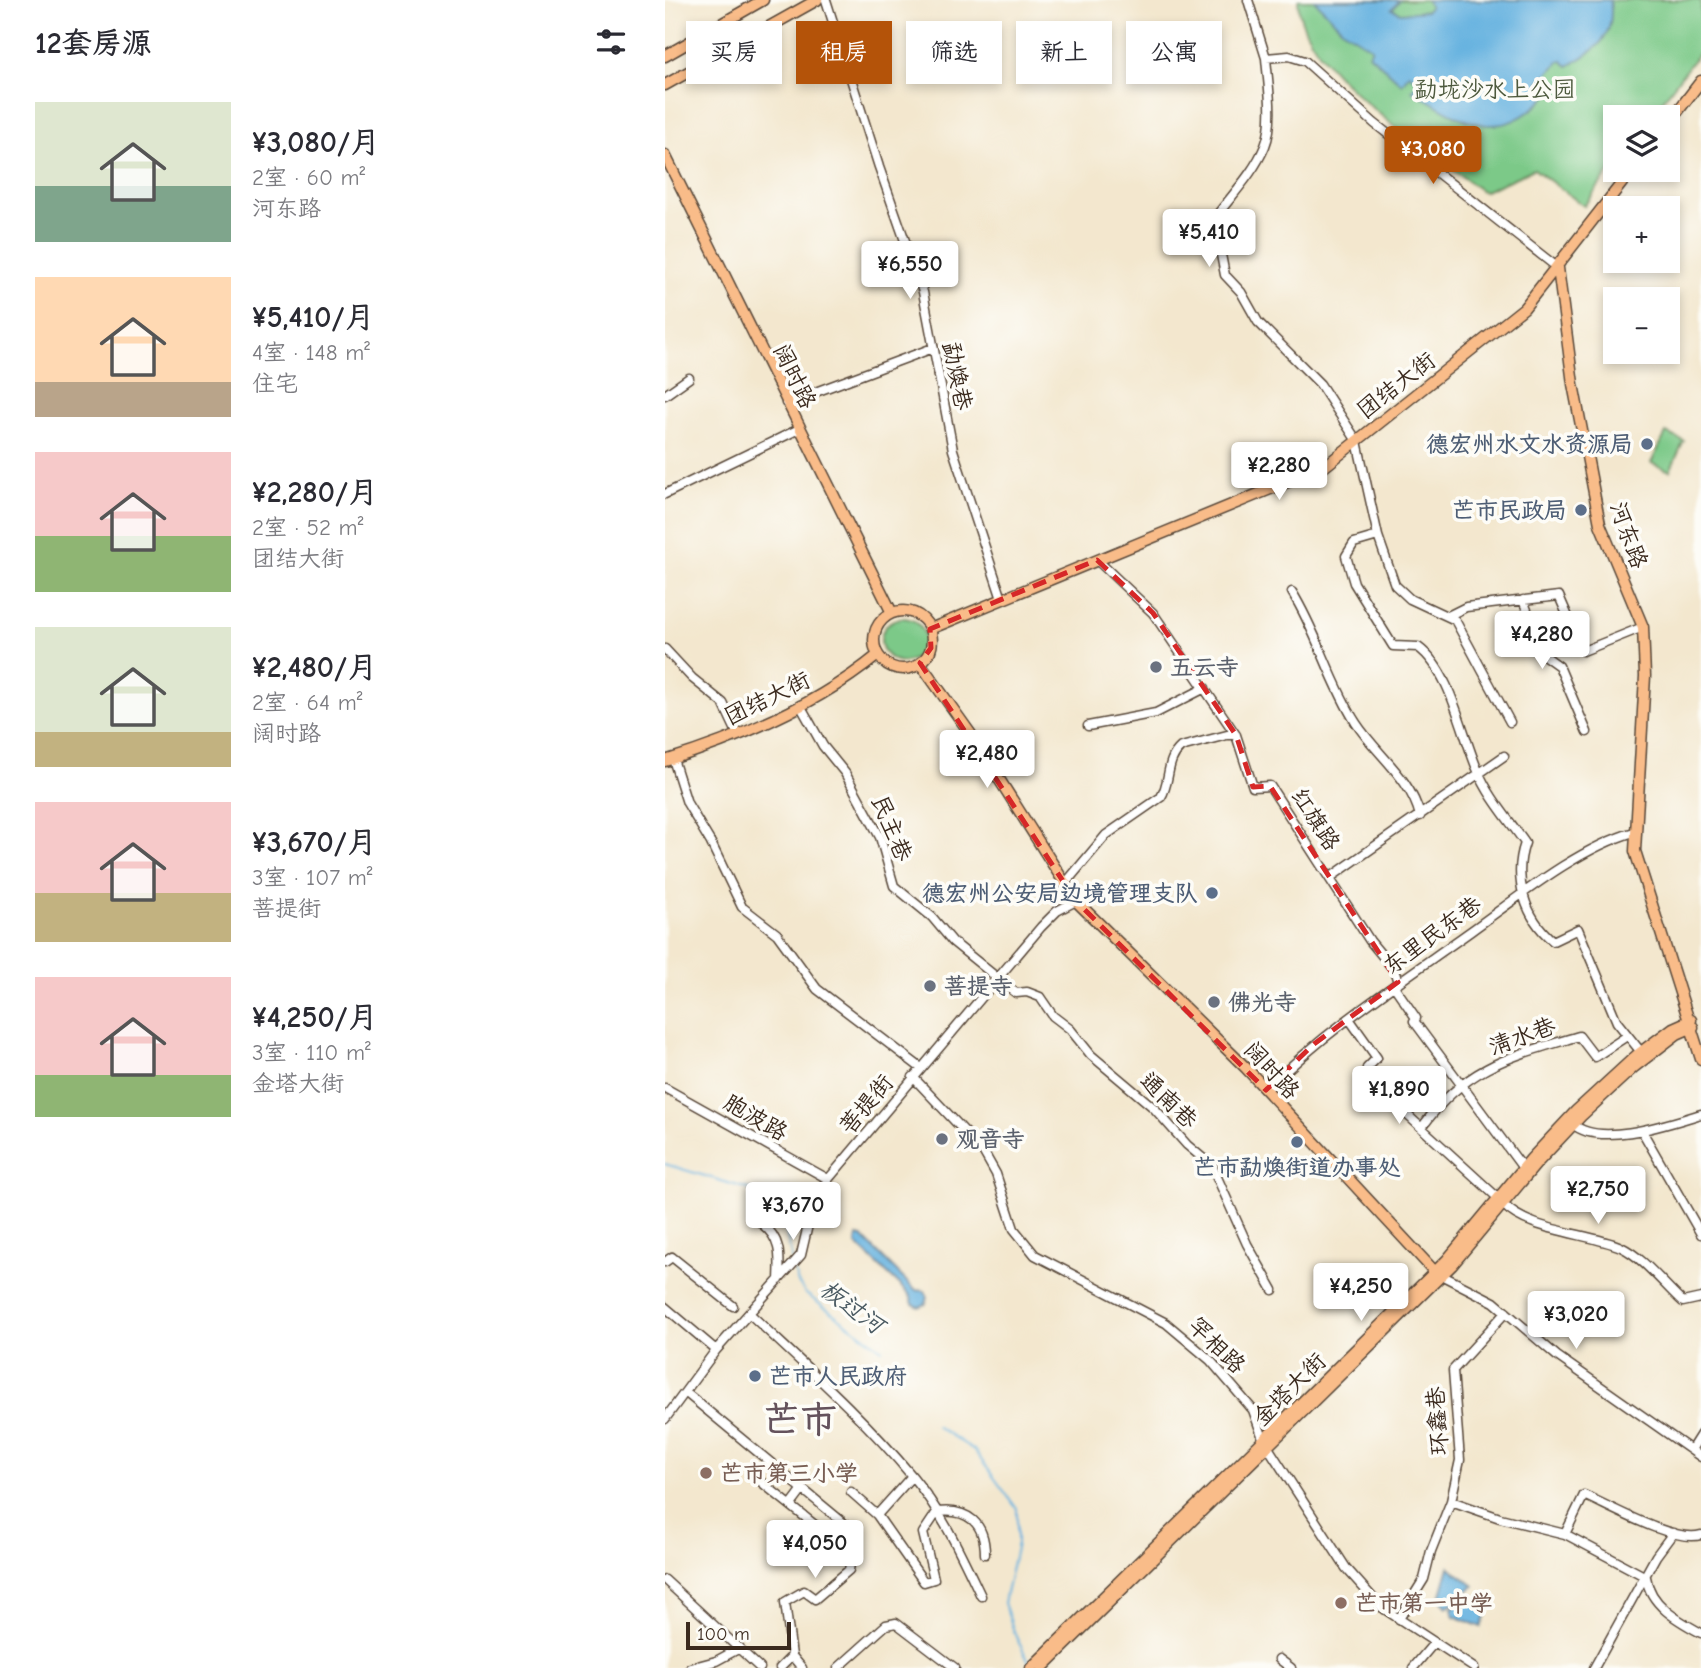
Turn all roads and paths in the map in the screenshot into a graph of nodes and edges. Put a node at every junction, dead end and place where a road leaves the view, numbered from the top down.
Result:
1 (763, 0) edge
2 (817, 0) edge
3 (826, 0) edge
4 (1248, 0) edge
5 (665, 56) edge
6 (1266, 58) junction
7 (1701, 81) edge
8 (665, 85) edge
9 (1680, 108) edge
10 (665, 155) edge
11 (1623, 182) edge
12 (1558, 268) junction
13 (933, 348) junction
14 (689, 378) dead end
15 (665, 395) edge
16 (786, 403) junction
17 (799, 429) junction
18 (1357, 440) junction
19 (665, 494) edge
20 (1378, 536) junction
21 (1097, 560) junction
22 (1293, 592) dead end
23 (1002, 599) junction
24 (1523, 600) junction
25 (892, 613) junction
26 (1448, 617) junction
27 (1643, 627) junction
28 (930, 629) junction
29 (665, 649) edge
30 (879, 655) junction
31 (920, 663) junction
32 (1205, 688) junction
33 (800, 705) junction
34 (1510, 722) dead end
35 (1088, 726) dead end
36 (1587, 732) dead end
37 (738, 735) junction
38 (1236, 735) junction
39 (1504, 756) dead end
40 (669, 760) edge
41 (1478, 773) junction
42 (1420, 816) junction
43 (1634, 832) junction
44 (1331, 877) junction
45 (1064, 885) junction
46 (1523, 893) junction
47 (1076, 901) junction
48 (998, 976) junction
49 (1396, 984) junction
50 (1350, 1020) junction
51 (1692, 1023) junction
52 (1627, 1036) junction
53 (1641, 1052) junction
54 (1701, 1059) edge
55 (921, 1068) junction
56 (913, 1077) junction
57 (1460, 1083) junction
58 (665, 1088) edge
59 (1266, 1090) junction
60 (1701, 1114) edge
61 (1573, 1124) junction
62 (1423, 1126) junction
63 (1642, 1130) junction
64 (1523, 1168) junction
65 (828, 1180) junction
66 (1501, 1201) junction
67 (762, 1224) dead end
68 (1701, 1234) edge
69 (665, 1262) edge
70 (1438, 1274) junction
71 (781, 1277) junction
72 (1273, 1290) dead end
73 (1701, 1298) edge
74 (733, 1306) dead end
75 (665, 1307) edge
76 (1506, 1312) junction
77 (749, 1313) junction
78 (716, 1350) junction
79 (685, 1392) junction
80 (665, 1419) edge
81 (1701, 1434) edge
82 (1266, 1444) junction
83 (1691, 1450) junction
84 (1701, 1457) edge
85 (912, 1476) junction
86 (755, 1477) dead end
87 (803, 1489) junction
88 (851, 1492) dead end
89 (1451, 1501) junction
90 (791, 1505) junction
91 (937, 1512) junction
92 (877, 1515) junction
93 (1673, 1533) junction
94 (857, 1534) dead end
95 (1565, 1534) junction
96 (1701, 1535) edge
97 (985, 1554) dead end
98 (1646, 1577) junction
99 (665, 1580) edge
100 (981, 1596) dead end
101 (1399, 1619) junction
102 (1701, 1633) edge
103 (1434, 1643) junction
104 (740, 1648) junction
105 (792, 1656) junction
106 (1279, 1659) dead end
107 (1045, 1661) edge
108 (690, 1668) edge
109 (760, 1668) edge
110 (780, 1668) edge
111 (802, 1668) edge
112 (838, 1668) edge
113 (955, 1668) edge
114 (1031, 1668) edge
115 (1291, 1668) edge
116 (1413, 1668) edge
117 (1474, 1668) edge
118 (1594, 1668) edge

1 - 5 main road
2 - 8 main road
3 - 13 street, 勐焕巷
4 - 6 street
6 - 12 street
6 - 18 street
7 - 9 main road
10 - 16 main road, 阔时路
11 - 12 main road, 团结大街
12 - 18 main road, 团结大街
12 - 27 main road, 河东路
13 - 16 street
13 - 23 street, 勐焕巷
14 - 15 street
16 - 17 main road, 阔时路
17 - 19 street
17 - 25 main road, 阔时路
18 - 20 street
18 - 21 main road, 团结大街
20 - 26 street
20 - 41 street
21 - 23 main road, 团结大街
21 - 32 street, 红旗路
22 - 42 street
23 - 28 main road, 团结大街
24 - 26 street
24 - 27 street
24 - 36 street
25 - 28 main road
25 - 30 main road
26 - 34 street
27 - 43 main road, 河东路
28 - 31 main road
29 - 37 street
30 - 31 main road
30 - 33 main road, 团结大街
31 - 45 main road, 阔时路
32 - 35 street
32 - 38 street, 红旗路
33 - 37 main road, 团结大街
33 - 48 street, 民主巷
37 - 40 main road, 团结大街
38 - 44 street, 红旗路
38 - 45 street
39 - 41 street
40 - 55 street
41 - 42 street
41 - 46 street
42 - 44 street
43 - 46 street, 东里民东巷
43 - 51 main road, 河东路
44 - 49 street, 红旗路
45 - 47 main road, 阔时路
46 - 49 street, 东里民东巷
46 - 52 street
47 - 48 street, 菩提街
47 - 59 main road, 阔时路
48 - 55 street, 菩提街
48 - 72 street, 通南巷
49 - 50 street, 东里民东巷
49 - 57 street
50 - 59 street, 东里民东巷
50 - 62 street
51 - 53 main road, 金塔大街
51 - 54 main road, 河东路
51 - 61 main road, 金塔大街
52 - 53 street
52 - 57 street, 清水巷
53 - 64 main road, 金塔大街
55 - 56 street, 菩提街
56 - 65 street, 菩提街
56 - 82 street, 罕相路
57 - 62 street, 清水巷
57 - 64 street
58 - 65 street, 胞波路
59 - 70 main road, 阔时路
60 - 63 street
61 - 63 street
61 - 66 main road, 金塔大街
62 - 66 street
63 - 68 street
64 - 66 main road, 金塔大街
65 - 71 street, 菩提街
66 - 70 main road, 金塔大街
66 - 73 street
67 - 71 street
69 - 74 street
70 - 76 street, 阔时路
70 - 82 main road, 金塔大街
71 - 77 street, 菩提街
75 - 78 street
76 - 83 street, 阔时路
76 - 89 street, 环鑫巷
77 - 78 street, 菩提街
77 - 85 street
78 - 79 street, 菩提街
79 - 80 street, 菩提街
79 - 87 street
81 - 83 street
82 - 101 street, 罕相路
82 - 107 main road, 金塔大街
83 - 84 street, 阔时路
85 - 91 street
85 - 92 street
86 - 90 street
87 - 90 street
87 - 94 street
88 - 92 street
89 - 95 street
89 - 101 street, 环鑫巷
90 - 105 street
91 - 92 street
91 - 97 street
91 - 100 street
93 - 95 street
93 - 96 street
93 - 98 street
95 - 98 street
98 - 102 street
98 - 118 street
99 - 104 street
101 - 103 street, 罕相路
103 - 116 street
103 - 117 street, 罕相路
104 - 108 street
104 - 109 street
105 - 110 street
105 - 111 street
106 - 115 street
107 - 114 main road, 金塔大街
112 - 113 street

